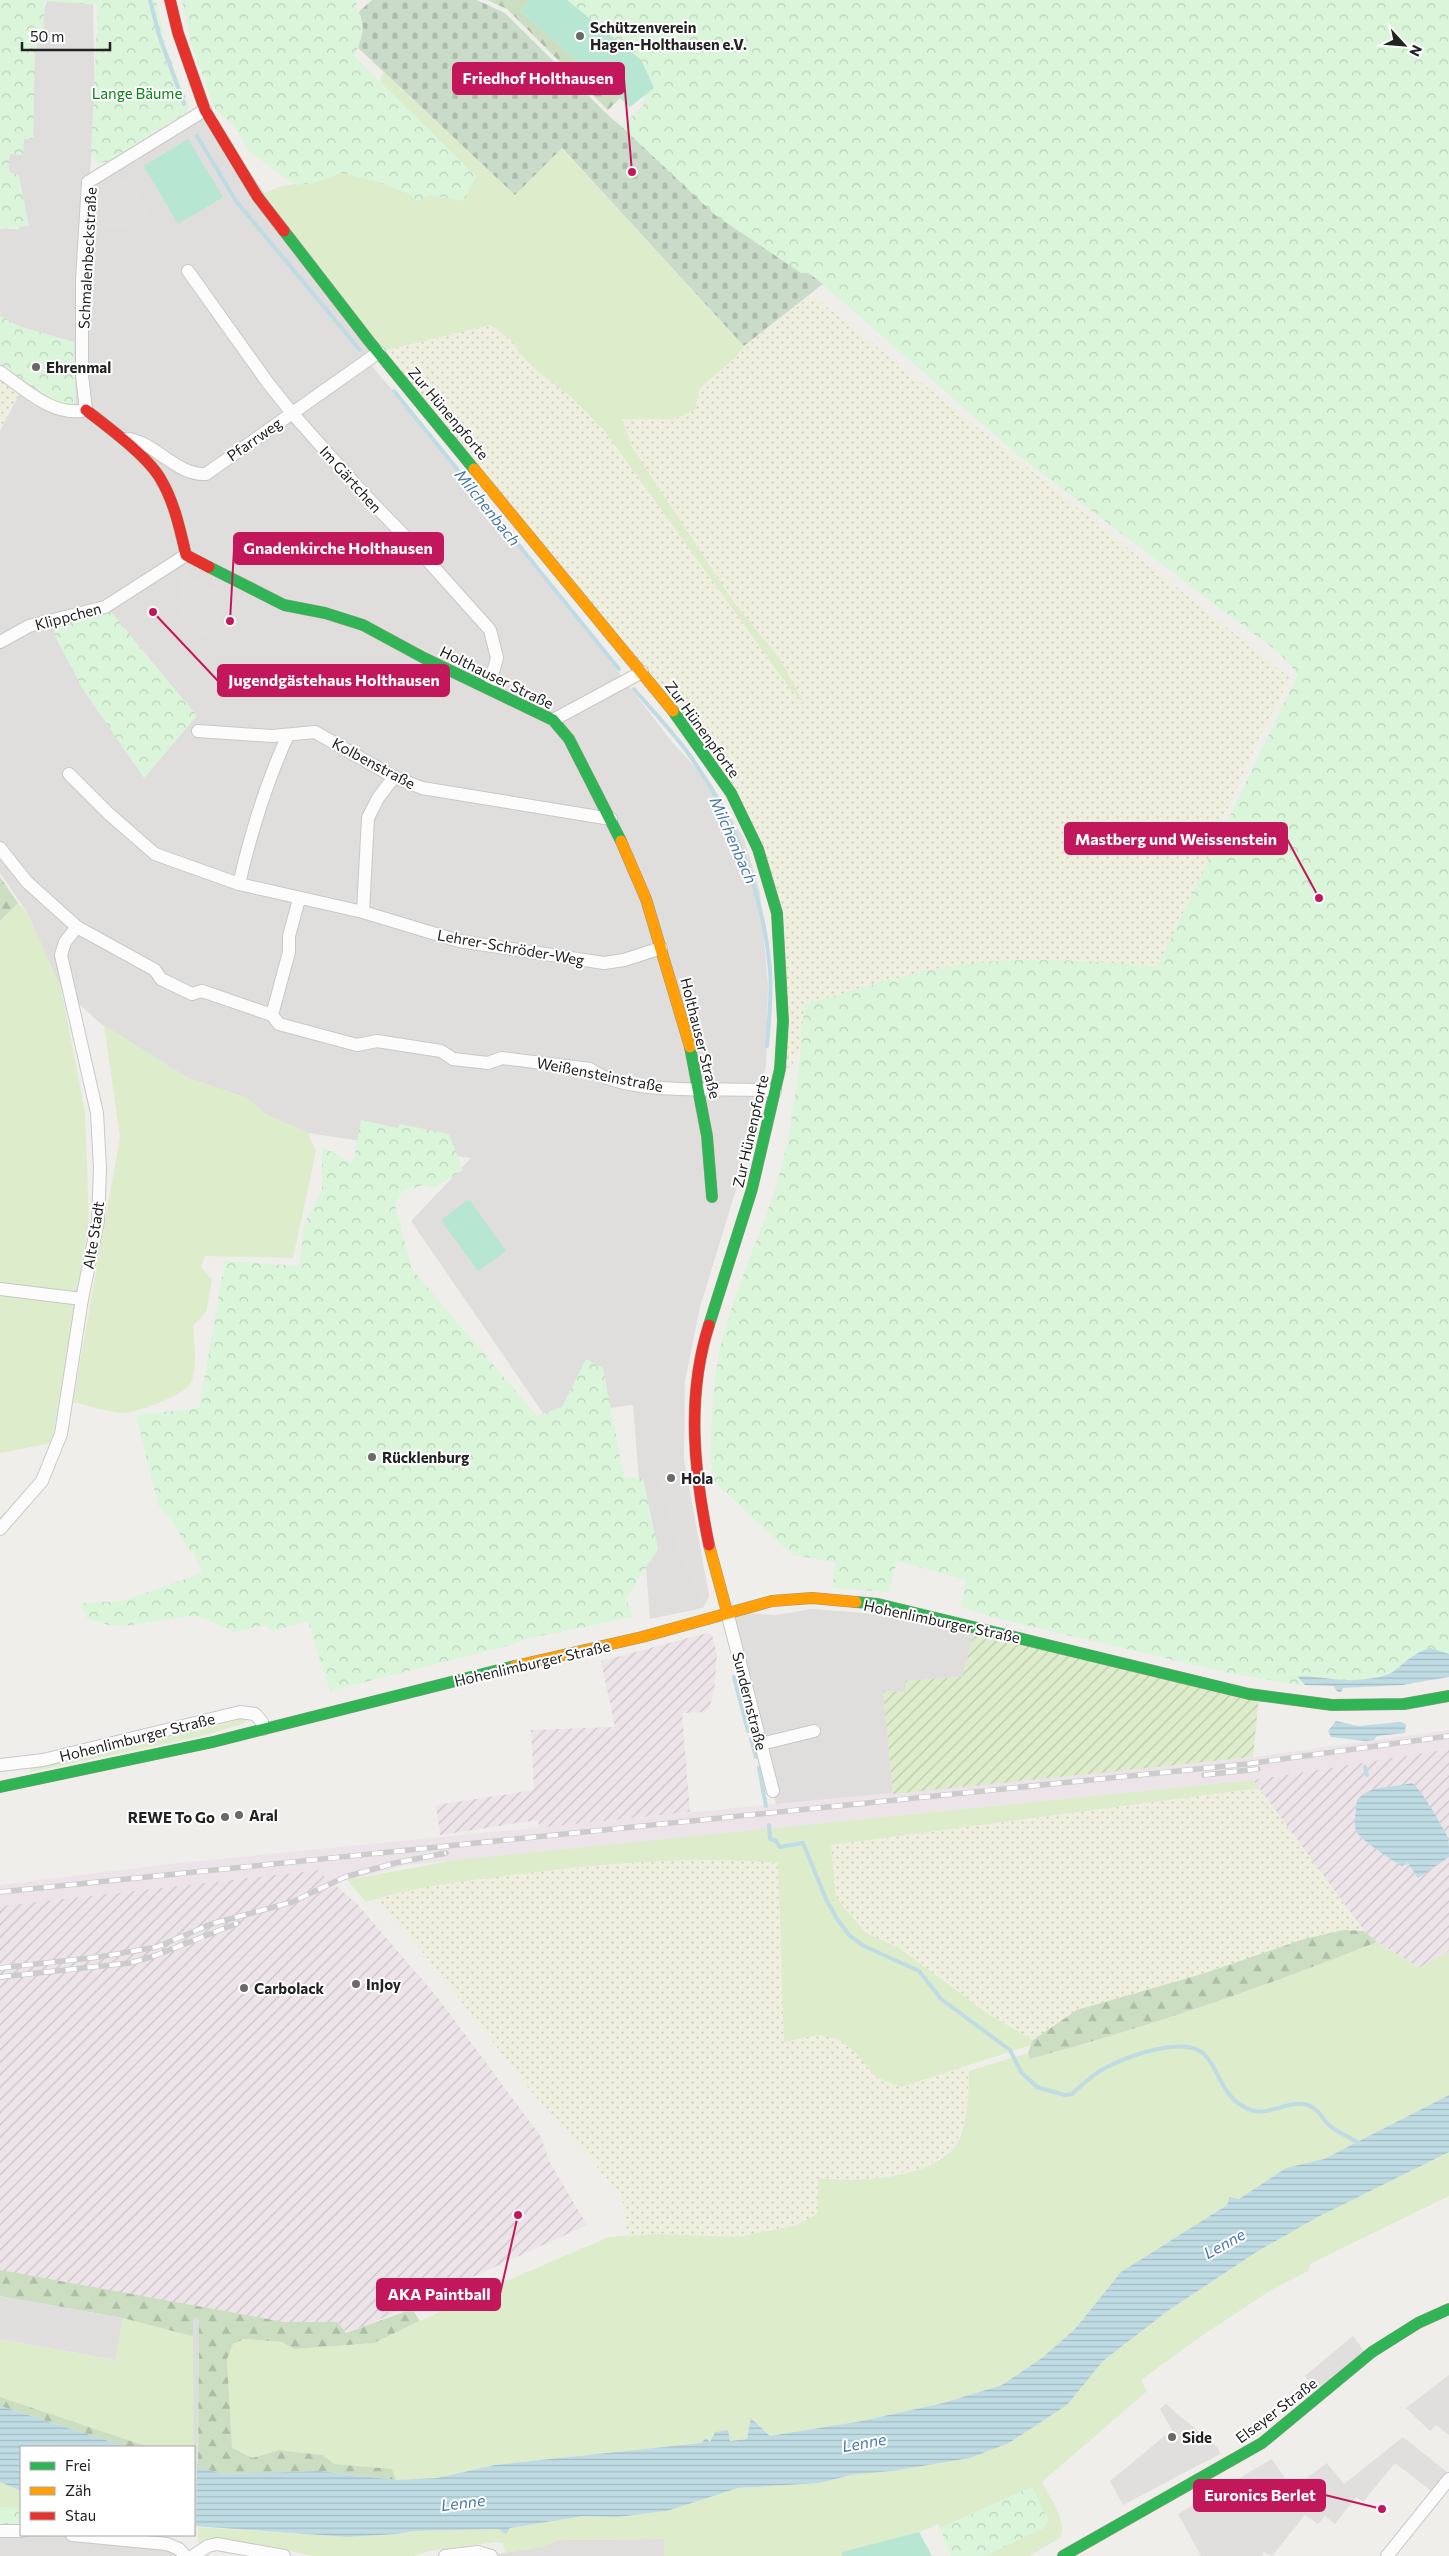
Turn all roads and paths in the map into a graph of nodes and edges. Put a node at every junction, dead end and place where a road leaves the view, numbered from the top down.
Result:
1 (170, 0) edge
2 (205, 110) junction
3 (188, 271) dead end
4 (378, 352) junction
5 (0, 372) edge
6 (86, 410) junction
7 (292, 412) junction
8 (123, 439) junction
9 (186, 556) junction
10 (0, 642) edge
11 (642, 672) junction
12 (489, 687) junction
13 (553, 720) junction
14 (198, 731) dead end
15 (288, 735) junction
16 (69, 774) dead end
17 (394, 777) junction
18 (610, 818) junction
19 (0, 848) edge
20 (238, 884) junction
21 (298, 899) junction
22 (362, 912) junction
23 (77, 927) junction
24 (661, 948) junction
25 (272, 1015) junction
26 (700, 1090) junction
27 (775, 1091) junction
28 (712, 1198) dead end
29 (0, 1289) edge
30 (82, 1299) junction
31 (0, 1529) edge
32 (727, 1612) junction
33 (1449, 1696) edge
34 (263, 1730) junction
35 (814, 1730) dead end
36 (761, 1744) junction
37 (0, 1766) edge
38 (0, 1787) edge
39 (773, 1791) dead end
40 (1449, 2309) edge
41 (1449, 2480) edge
42 (0, 2531) edge
43 (20, 2531) edge
44 (83, 2536) edge
45 (192, 2555) edge
46 (284, 2556) edge
47 (445, 2556) edge
48 (491, 2556) edge
49 (1063, 2556) edge
50 (1387, 2556) edge

1 - 2 main road, Zur Hünenpforte
2 - 4 main road, Zur Hünenpforte
2 - 6 street, Schmalenbeckstraße
3 - 7 street, Im Gärtchen
4 - 7 street, Pfarrweg
4 - 11 main road, Zur Hünenpforte
5 - 6 street
6 - 8 main road
7 - 8 street, Pfarrweg
7 - 12 street, Im Gärtchen
8 - 9 main road
9 - 10 street, Klippchen
9 - 12 main road, Holthauser Straße
11 - 13 street
11 - 27 main road, Zur Hünenpforte
12 - 13 main road, Holthauser Straße
13 - 18 main road, Holthauser Straße
14 - 15 street, Kolbenstraße
15 - 17 street, Kolbenstraße
15 - 20 street
16 - 20 street, Lehrer-Schröder-Weg
17 - 18 street, Kolbenstraße
17 - 22 street
18 - 24 main road, Holthauser Straße
19 - 23 street, Weißensteinstraße
20 - 21 street, Lehrer-Schröder-Weg
21 - 22 street, Lehrer-Schröder-Weg
21 - 25 street
22 - 24 street, Lehrer-Schröder-Weg
23 - 25 street, Weißensteinstraße
23 - 30 street, Alte Stadt
24 - 26 main road, Holthauser Straße
25 - 26 street, Weißensteinstraße
26 - 27 street, Weißensteinstraße
26 - 28 main road, Holthauser Straße
27 - 32 main road, Zur Hünenpforte
29 - 30 street
30 - 31 street, Alte Stadt
32 - 33 main road, Hohenlimburger Straße
32 - 34 main road, Hohenlimburger Straße
32 - 36 street, Sundernstraße
34 - 37 street, Hohenlimburger Straße
34 - 38 main road, Hohenlimburger Straße
35 - 36 street
36 - 39 street, Sundernstraße
40 - 49 main road, Elseyer Straße
41 - 50 street
42 - 43 street
44 - 45 street
45 - 46 street
47 - 48 street

